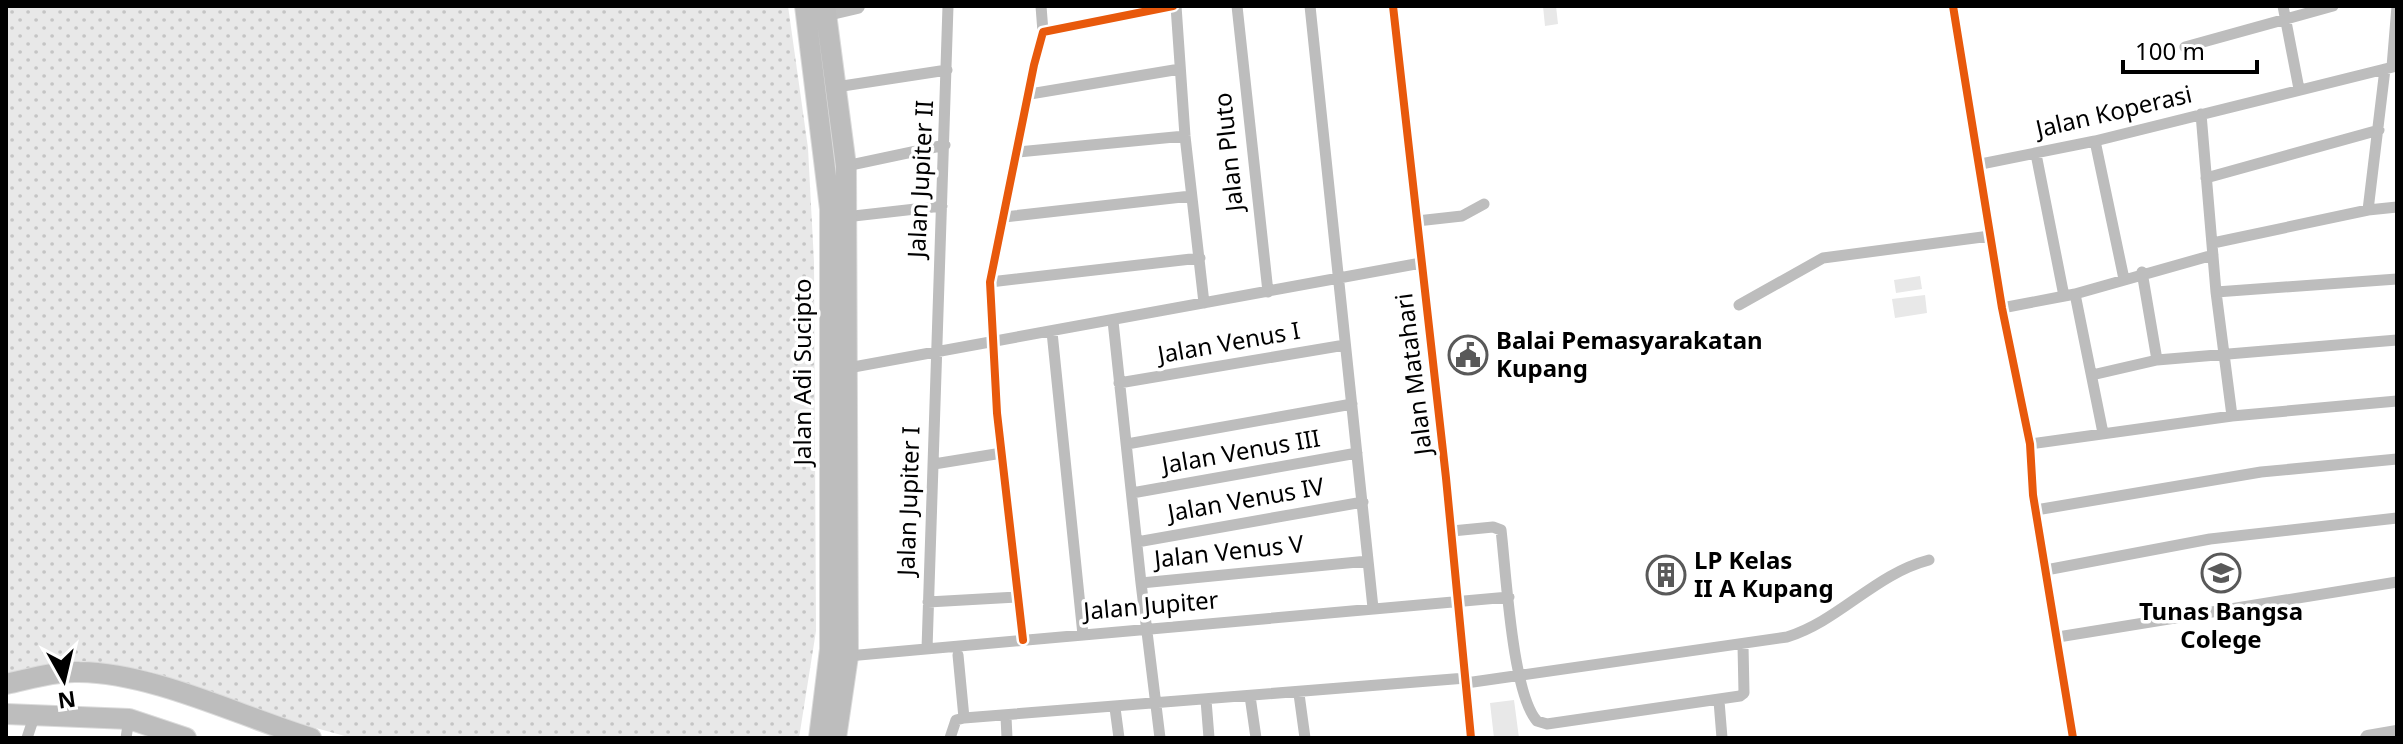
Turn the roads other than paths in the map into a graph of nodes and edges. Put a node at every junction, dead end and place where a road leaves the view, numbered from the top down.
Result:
1 (805, 6) edge
2 (857, 6) edge
3 (948, 6) edge
4 (1041, 6) edge
5 (1174, 6) edge
6 (1237, 6) edge
7 (1310, 6) edge
8 (1393, 6) edge
9 (1953, 6) edge
10 (2283, 6) edge
11 (2333, 6) edge
12 (2397, 6) edge
13 (826, 9) edge
14 (2285, 21) junction
15 (1043, 32) junction
16 (2185, 47) dead end
17 (2391, 68) edge
18 (1180, 69) junction
19 (947, 70) junction
20 (836, 87) junction
21 (2299, 89) junction
22 (1030, 94) junction
23 (2201, 114) junction
24 (2379, 130) junction
25 (1185, 136) junction
26 (2095, 141) junction
27 (945, 145) junction
28 (1018, 152) junction
29 (2036, 154) junction
30 (1981, 164) junction
31 (846, 166) junction
32 (2206, 178) junction
33 (1191, 196) junction
34 (1484, 204) dead end
35 (942, 206) junction
36 (2397, 207) edge
37 (2368, 210) junction
38 (845, 217) junction
39 (1004, 217) junction
40 (1417, 221) junction
41 (1990, 236) junction
42 (2213, 249) junction
43 (1200, 258) junction
44 (1421, 263) junction
45 (2142, 272) junction
46 (1339, 277) junction
47 (2124, 279) junction
48 (2397, 279) edge
49 (990, 282) junction
50 (1268, 292) junction
51 (2216, 292) junction
52 (2070, 295) junction
53 (1204, 303) junction
54 (1739, 305) dead end
55 (2002, 308) junction
56 (838, 316) junction
57 (1113, 321) junction
58 (1052, 332) junction
59 (2397, 340) edge
60 (992, 343) junction
61 (1345, 345) junction
62 (934, 353) junction
63 (2223, 355) junction
64 (2157, 360) junction
65 (848, 368) junction
66 (2092, 375) junction
67 (1119, 383) junction
68 (2397, 401) edge
69 (1352, 404) junction
70 (2232, 416) junction
71 (2103, 433) junction
72 (1127, 444) junction
73 (2030, 444) junction
74 (1002, 453) junction
75 (1357, 453) junction
76 (2397, 459) edge
77 (934, 464) junction
78 (1132, 493) junction
79 (1363, 502) junction
80 (2036, 510) junction
81 (2397, 518) edge
82 (1452, 531) junction
83 (1137, 542) junction
84 (1929, 560) dead end
85 (1368, 561) junction
86 (2046, 570) junction
87 (2397, 582) edge
88 (1141, 583) junction
89 (1017, 597) junction
90 (1509, 597) junction
91 (1459, 600) junction
92 (928, 602) junction
93 (1373, 608) junction
94 (1147, 629) junction
95 (1083, 635) junction
96 (2058, 637) junction
97 (1023, 640) junction
98 (1743, 645) junction
99 (927, 649) junction
100 (958, 655) dead end
101 (848, 656) junction
102 (1520, 677) junction
103 (1466, 681) junction
104 (8, 683) edge
105 (1299, 694) junction
106 (1250, 696) junction
107 (1206, 700) junction
108 (1719, 701) junction
109 (1156, 704) junction
110 (1115, 708) junction
111 (9, 714) edge
112 (35, 714) junction
113 (1006, 717) junction
114 (964, 718) junction
115 (128, 728) edge
116 (2397, 733) edge
117 (27, 738) edge
118 (186, 738) edge
119 (311, 738) edge
120 (819, 738) edge
121 (836, 738) edge
122 (950, 738) edge
123 (1007, 738) edge
124 (1119, 738) edge
125 (1160, 738) edge
126 (1209, 738) edge
127 (1256, 738) edge
128 (1305, 738) edge
129 (1471, 738) edge
130 (1722, 738) edge
131 (2073, 738) edge
132 (2368, 738) edge

1 - 56 highway, Jalan Adi Sucipto
2 - 13 street
3 - 19 street, Jalan Jupiter II
4 - 15 street
5 - 15 street
5 - 18 street
6 - 50 street, Jalan Pluto
7 - 46 street
8 - 40 street, Jalan Matahari
9 - 30 street
10 - 14 street
11 - 14 street
12 - 17 street
13 - 20 highway, Jalan Adi Sucipto
14 - 16 street
14 - 21 street
15 - 22 street
17 - 21 street, Jalan Koperasi
17 - 24 street
18 - 22 street
18 - 25 street
19 - 20 street
19 - 27 street, Jalan Jupiter II
20 - 31 highway, Jalan Adi Sucipto
21 - 23 street, Jalan Koperasi
22 - 28 street
23 - 26 street, Jalan Koperasi
23 - 32 street
24 - 32 street
24 - 37 street
25 - 28 street
25 - 33 street
26 - 29 street, Jalan Koperasi
26 - 47 street
27 - 31 street
27 - 35 street, Jalan Jupiter II
28 - 39 street
29 - 30 street, Jalan Koperasi
29 - 52 street
30 - 41 street
31 - 38 highway, Jalan Adi Sucipto
32 - 42 street
33 - 39 street
33 - 43 street
34 - 40 street
35 - 38 street
35 - 62 street, Jalan Jupiter II
36 - 37 street
37 - 42 street
38 - 56 highway, Jalan Adi Sucipto
39 - 49 street
40 - 44 street, Jalan Matahari
41 - 54 street
41 - 55 street
42 - 45 street
42 - 51 street
43 - 49 street
43 - 53 street
44 - 46 street
44 - 82 street, Jalan Matahari
45 - 47 street
45 - 64 street
46 - 50 street
46 - 61 street
47 - 52 street
48 - 51 street
49 - 60 street
50 - 53 street
51 - 63 street
52 - 55 street
52 - 66 street
53 - 57 street
55 - 73 street
56 - 65 highway, Jalan Adi Sucipto
56 - 120 highway, Jalan Adi Sucipto
57 - 58 street
57 - 67 street
58 - 60 street
58 - 95 street
59 - 63 street
60 - 62 street
60 - 74 street
61 - 67 street, Jalan Venus I
61 - 69 street
62 - 65 street
62 - 77 street, Jalan Jupiter I
63 - 64 street
63 - 70 street
64 - 66 street
65 - 101 highway, Jalan Adi Sucipto
66 - 71 street
67 - 72 street
68 - 70 street
69 - 72 street
69 - 75 street
70 - 71 street
71 - 73 street
72 - 78 street
73 - 80 street
74 - 77 street
74 - 89 street
75 - 78 street, Jalan Venus III
75 - 79 street
76 - 80 street
77 - 92 street, Jalan Jupiter I
78 - 83 street
79 - 83 street, Jalan Venus IV
79 - 85 street
80 - 86 street
81 - 86 street
82 - 90 street
82 - 91 street, Jalan Matahari
83 - 88 street
84 - 98 street
85 - 88 street, Jalan Venus V
85 - 93 street
86 - 96 street
87 - 96 street
88 - 94 street, Jalan Venus V
89 - 92 street
89 - 97 street
90 - 91 street, Jalan Jupiter
90 - 102 street
91 - 93 street, Jalan Jupiter
91 - 103 street, Jalan Matahari
92 - 99 street, Jalan Jupiter I
93 - 94 street, Jalan Jupiter
94 - 95 street, Jalan Jupiter
94 - 109 street, Jalan Venus V
95 - 97 street, Jalan Jupiter
96 - 131 street
97 - 99 street, Jalan Jupiter
98 - 102 street
98 - 108 street
99 - 101 street, Jalan Jupiter
100 - 114 street
101 - 121 highway, Jalan Adi Sucipto
102 - 103 street
102 - 108 street
103 - 105 street
103 - 129 street, Jalan Matahari
104 - 111 highway
104 - 119 highway
105 - 106 street
105 - 128 street
106 - 107 street
106 - 127 street
107 - 109 street
107 - 126 street
108 - 130 street
109 - 110 street
109 - 125 street, Jalan Venus V
110 - 113 street
110 - 124 street
111 - 112 highway
112 - 115 highway
112 - 117 street
113 - 114 street
113 - 123 street
114 - 122 street
115 - 118 highway
116 - 132 street

